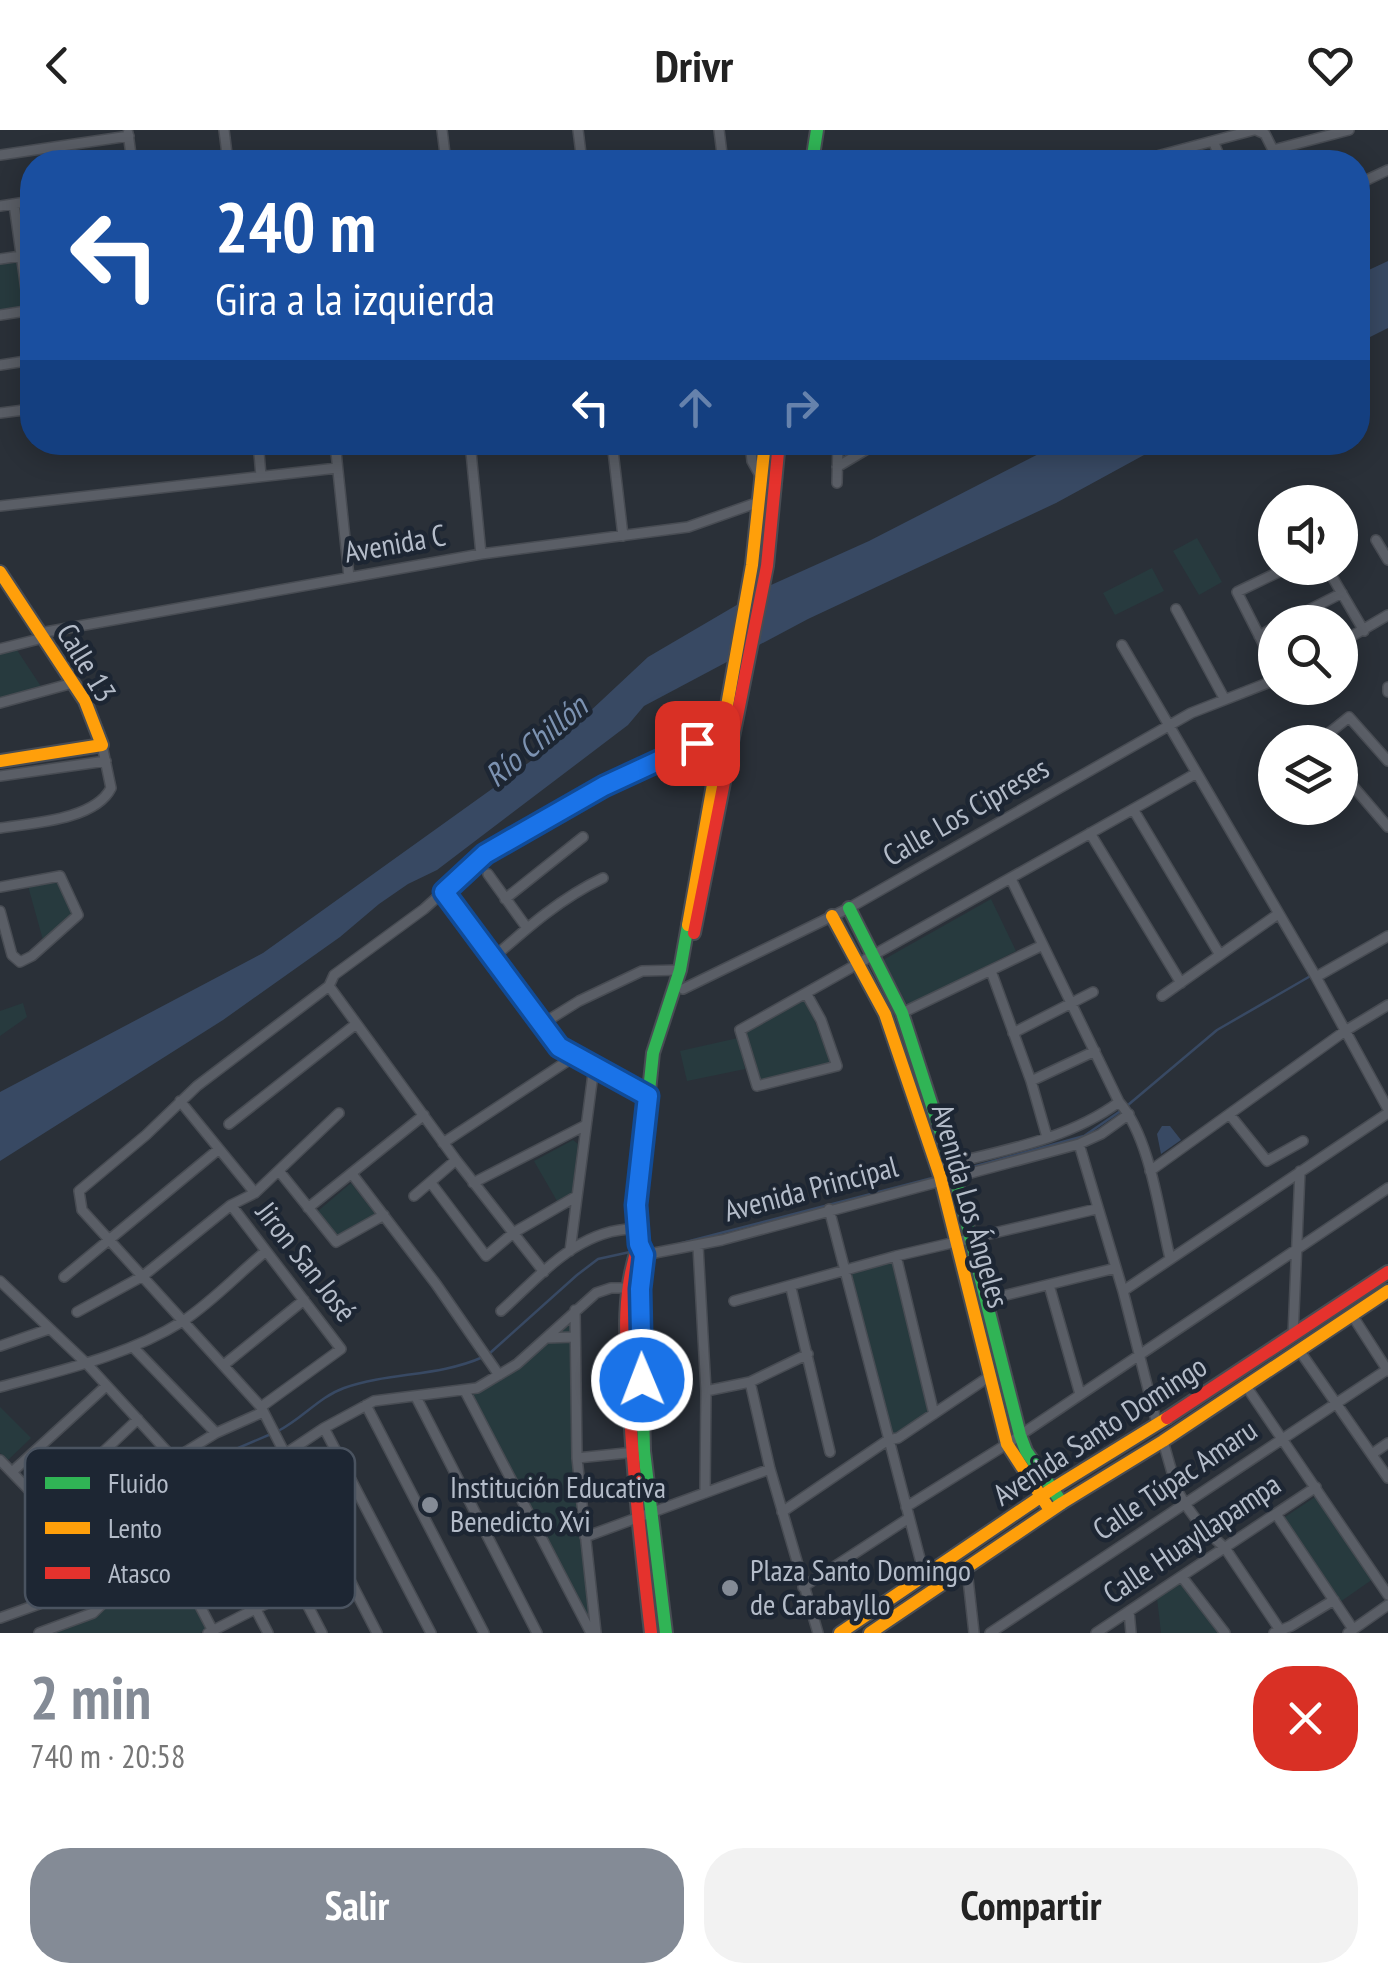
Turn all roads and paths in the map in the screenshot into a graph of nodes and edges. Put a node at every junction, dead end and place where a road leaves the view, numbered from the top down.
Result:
1 (1255, 130) edge
2 (1349, 130) edge
3 (128, 133) edge
4 (1213, 141) junction
5 (29, 150) edge
6 (1188, 150) edge
7 (1217, 150) edge
8 (1274, 150) joint
9 (20, 203) edge
10 (14, 204) junction
11 (0, 206) edge
12 (20, 249) edge
13 (260, 455) edge
14 (336, 455) edge
15 (471, 455) edge
16 (614, 455) edge
17 (751, 455) edge
18 (764, 455) edge
19 (778, 455) edge
20 (837, 455) edge
21 (857, 455) edge
22 (837, 467) junction
23 (337, 468) junction
24 (262, 476) junction
25 (761, 477) junction
26 (837, 483) dead end
27 (758, 502) junction
28 (0, 506) edge
29 (623, 536) junction
30 (1376, 540) dead end
31 (481, 554) junction
32 (1388, 560) edge
33 (0, 572) edge
34 (349, 577) junction
35 (1258, 582) edge
36 (1337, 585) edge
37 (1342, 593) junction
38 (6, 595) edge
39 (1318, 605) edge
40 (1176, 609) dead end
41 (1388, 615) edge
42 (1364, 631) junction
43 (1258, 634) edge
44 (1358, 634) edge
45 (41, 636) junction
46 (1122, 646) dead end
47 (0, 649) edge
48 (74, 683) junction
49 (1258, 686) edge
50 (1224, 698) junction
51 (0, 703) edge
52 (1167, 727) junction
53 (1358, 727) edge
54 (719, 737) junction
55 (102, 745) junction
56 (0, 761) edge
57 (106, 761) junction
58 (1388, 761) edge
59 (1195, 774) junction
60 (0, 776) edge
61 (1358, 792) edge
62 (1134, 809) junction
63 (1388, 827) edge
64 (0, 828) edge
65 (1090, 834) junction
66 (583, 837) dead end
67 (488, 874) dead end
68 (603, 878) dead end
69 (1011, 879) junction
70 (0, 887) edge
71 (444, 892) junction
72 (505, 900) junction
73 (849, 908) junction
74 (0, 911) edge
75 (1278, 914) junction
76 (832, 916) junction
77 (527, 928) junction
78 (2, 929) edge
79 (1388, 936) edge
80 (1043, 945) junction
81 (1220, 955) junction
82 (874, 956) junction
83 (493, 958) junction
84 (859, 963) junction
85 (680, 970) junction
86 (991, 971) junction
87 (1316, 977) junction
88 (1181, 982) junction
89 (329, 986) junction
90 (683, 989) junction
91 (1093, 992) dead end
92 (806, 993) junction
93 (1162, 996) dead end
94 (1071, 1002) junction
95 (1388, 1004) edge
96 (902, 1013) junction
97 (356, 1024) junction
98 (542, 1024) junction
99 (1345, 1031) junction
100 (1013, 1033) junction
101 (1094, 1051) junction
102 (574, 1056) junction
103 (594, 1066) junction
104 (1032, 1081) junction
105 (649, 1090) junction
106 (180, 1102) junction
107 (1119, 1102) junction
108 (1388, 1111) edge
109 (339, 1113) dead end
110 (1129, 1114) junction
111 (424, 1115) junction
112 (1230, 1115) junction
113 (229, 1124) dead end
114 (586, 1125) junction
115 (1047, 1137) junction
116 (1303, 1141) dead end
117 (444, 1143) junction
118 (1079, 1144) junction
119 (219, 1150) junction
120 (456, 1160) junction
121 (279, 1171) junction
122 (946, 1172) junction
123 (1150, 1172) junction
124 (1300, 1172) junction
125 (352, 1174) junction
126 (431, 1182) junction
127 (473, 1183) junction
128 (1388, 1188) edge
129 (255, 1193) junction
130 (414, 1196) dead end
131 (578, 1196) junction
132 (231, 1205) junction
133 (308, 1208) junction
134 (1096, 1209) junction
135 (830, 1210) junction
136 (384, 1214) junction
137 (637, 1230) junction
138 (513, 1233) junction
139 (108, 1238) junction
140 (964, 1241) junction
141 (698, 1246) junction
142 (266, 1250) junction
143 (641, 1250) junction
144 (1296, 1250) junction
145 (570, 1251) junction
146 (896, 1256) junction
147 (1170, 1258) junction
148 (1116, 1268) junction
149 (544, 1272) junction
150 (846, 1272) junction
151 (1388, 1272) edge
152 (143, 1276) junction
153 (64, 1277) dead end
154 (0, 1281) edge
155 (1049, 1285) junction
156 (634, 1288) junction
157 (791, 1288) junction
158 (1123, 1291) junction
159 (1388, 1291) edge
160 (304, 1300) junction
161 (986, 1300) junction
162 (734, 1301) dead end
163 (575, 1310) junction
164 (501, 1311) dead end
165 (77, 1312) dead end
166 (1352, 1315) junction
167 (184, 1320) junction
168 (49, 1329) junction
169 (1293, 1335) junction
170 (574, 1337) junction
171 (546, 1338) junction
172 (0, 1346) edge
173 (133, 1346) junction
174 (1299, 1350) junction
175 (808, 1354) junction
176 (1138, 1354) junction
177 (87, 1364) junction
178 (224, 1364) junction
179 (1388, 1370) edge
180 (500, 1374) junction
181 (990, 1376) junction
182 (750, 1382) junction
183 (106, 1386) junction
184 (1246, 1386) junction
185 (0, 1387) edge
186 (465, 1391) junction
187 (706, 1391) junction
188 (1080, 1394) junction
189 (416, 1397) junction
190 (1336, 1404) junction
191 (366, 1405) junction
192 (262, 1409) junction
193 (934, 1414) junction
194 (138, 1419) junction
195 (1157, 1424) junction
196 (324, 1428) junction
197 (216, 1433) junction
198 (1020, 1434) junction
199 (1283, 1439) junction
200 (888, 1440) junction
201 (1163, 1441) junction
202 (1388, 1443) edge
203 (1007, 1444) junction
204 (38, 1448) edge
205 (107, 1448) edge
206 (164, 1448) edge
207 (192, 1448) edge
208 (281, 1448) edge
209 (293, 1448) edge
210 (334, 1448) edge
211 (637, 1452) junction
212 (830, 1452) dead end
213 (1372, 1454) junction
214 (577, 1458) junction
215 (0, 1460) edge
216 (25, 1460) edge
217 (770, 1469) junction
218 (12, 1472) junction
219 (1388, 1478) edge
220 (25, 1486) edge
221 (1316, 1486) junction
222 (355, 1488) edge
223 (705, 1493) junction
224 (1046, 1493) junction
225 (1185, 1504) junction
226 (1056, 1506) junction
227 (906, 1507) junction
228 (782, 1512) junction
229 (1276, 1514) junction
230 (644, 1516) junction
231 (909, 1518) junction
232 (585, 1538) junction
233 (1225, 1548) junction
234 (967, 1570) junction
235 (1182, 1576) junction
236 (590, 1577) junction
237 (925, 1578) junction
238 (803, 1586) junction
239 (568, 1588) junction
240 (355, 1590) edge
241 (1388, 1595) edge
242 (1334, 1600) junction
243 (1388, 1605) edge
244 (25, 1608) edge
245 (99, 1608) edge
246 (200, 1608) edge
247 (309, 1608) edge
248 (256, 1609) joint
249 (1129, 1611) junction
250 (1, 1616) edge
251 (1350, 1631) edge
252 (212, 1632) edge
253 (1279, 1632) edge
254 (39, 1633) edge
255 (268, 1633) edge
256 (322, 1633) edge
257 (377, 1633) edge
258 (430, 1633) edge
259 (484, 1633) edge
260 (538, 1633) edge
261 (594, 1633) edge
262 (650, 1633) edge
263 (666, 1633) edge
264 (818, 1633) edge
265 (840, 1633) edge
266 (870, 1633) edge
267 (974, 1633) edge
268 (990, 1633) edge
269 (1096, 1633) edge
270 (1131, 1633) edge
271 (1226, 1633) edge

1 - 4 street
1 - 8 street
2 - 8 street
3 - 5 street
4 - 6 street
4 - 7 street
9 - 10 street
10 - 11 street
10 - 12 street
13 - 24 street
14 - 23 street
15 - 31 street
16 - 29 street
17 - 25 street
18 - 25 street
19 - 90 street
20 - 22 street
21 - 22 street
22 - 26 street
23 - 24 street
23 - 34 street
24 - 28 street
25 - 27 street
27 - 29 street, Avenida C
27 - 54 street
29 - 31 street, Avenida C
30 - 32 street
31 - 34 street, Avenida C
33 - 38 street, Calle 13
34 - 45 street, Avenida C
35 - 43 street
36 - 37 street
37 - 39 street
37 - 42 street
38 - 45 street, Calle 13
40 - 50 street
41 - 42 street
42 - 44 street
45 - 47 street, Avenida C
45 - 48 street, Calle 13
46 - 52 street
48 - 51 street
48 - 55 street, Calle 13
49 - 50 street, Calle Los Cipreses
50 - 52 street, Calle Los Cipreses
52 - 59 street
52 - 73 street, Calle Los Cipreses
53 - 58 street
54 - 71 street
54 - 85 street
55 - 56 street
55 - 57 street, Calle 13
57 - 60 street
57 - 64 street, Calle 13
59 - 62 street
59 - 75 street
61 - 63 street
62 - 65 street
62 - 81 street
65 - 69 street
65 - 88 street
66 - 72 street
67 - 72 street
68 - 77 street
69 - 80 street
69 - 82 street
70 - 78 street
71 - 83 street
71 - 89 street
72 - 77 street
73 - 76 street, Calle Los Cipreses
73 - 82 street, Avenida Los Ángeles
74 - 78 street
75 - 81 street
75 - 87 street
76 - 84 street, Avenida Los Ángeles
76 - 90 street, Calle Los Cipreses
77 - 83 street
79 - 87 street
80 - 86 street
80 - 94 street
81 - 88 street
82 - 84 street
82 - 96 street, Avenida Los Ángeles
83 - 98 street
84 - 92 street
84 - 122 street, Avenida Los Ángeles
85 - 98 street
85 - 105 street
86 - 96 street
86 - 100 street
87 - 99 street
88 - 93 street
89 - 97 street
89 - 106 street
90 - 105 street
91 - 94 street
92 - 92 street
94 - 100 street
94 - 101 street
95 - 99 street
96 - 122 street, Avenida Los Ángeles
97 - 111 street
97 - 113 street
98 - 102 street
99 - 108 street
99 - 112 street
100 - 104 street
101 - 104 street
101 - 107 street
102 - 103 street
102 - 117 street
103 - 105 street
103 - 114 street
104 - 115 street
105 - 137 street
106 - 119 street
106 - 139 street
107 - 110 street
107 - 115 street, Avenida Principal
108 - 124 street
109 - 121 street
110 - 118 street, Avenida Principal
110 - 123 street
111 - 117 street
111 - 125 street
112 - 116 street
112 - 123 street
114 - 127 street
114 - 131 street
115 - 122 street, Avenida Principal
117 - 120 street
118 - 122 street, Avenida Principal
118 - 134 street
119 - 129 street
119 - 139 street
120 - 126 street
120 - 127 street
121 - 129 street
121 - 133 street
122 - 135 street, Avenida Principal
122 - 140 street, Avenida Los Ángeles
123 - 147 street
124 - 144 street
124 - 147 street
125 - 133 street
125 - 136 street
126 - 130 street
126 - 138 street
127 - 138 street
128 - 144 street
129 - 132 street
131 - 138 street
131 - 145 street
132 - 142 street, Jiron San José
132 - 152 street
133 - 136 street
134 - 140 street
134 - 148 street
135 - 141 street, Avenida Principal
135 - 150 street
136 - 180 street
137 - 143 street
137 - 145 street
138 - 149 street
139 - 152 street
139 - 153 street
140 - 146 street
140 - 161 street, Avenida Los Ángeles
140 - 181 street, Avenida Los Ángeles
141 - 143 street, Avenida Principal
141 - 187 street
142 - 160 street, Jiron San José
142 - 167 street
143 - 156 street
144 - 169 street
144 - 176 street
145 - 149 street
146 - 150 street
146 - 193 street
147 - 158 street
148 - 155 street
148 - 158 street
149 - 164 street
150 - 157 street
150 - 200 street
151 - 169 street, Avenida Santo Domingo
152 - 165 street
152 - 167 street
154 - 168 street
155 - 161 street
155 - 188 street
156 - 163 street
156 - 211 street
157 - 162 street
157 - 175 street
158 - 176 street
159 - 166 street, Avenida Santo Domingo
160 - 178 street
160 - 192 street, Jiron San José
161 - 198 street, Avenida Los Ángeles
163 - 170 street
163 - 171 street
166 - 174 street, Avenida Santo Domingo
166 - 179 street
167 - 173 street
167 - 178 street
168 - 172 street
168 - 177 street
169 - 195 street, Avenida Santo Domingo
170 - 171 street
170 - 214 street
171 - 180 street
173 - 177 street
173 - 197 street
174 - 184 street, Avenida Santo Domingo
174 - 190 street
175 - 182 street
175 - 212 street
176 - 188 street
176 - 195 street
177 - 183 street
177 - 185 street
178 - 192 street
179 - 190 street, Calle Túpac Amaru
180 - 186 street
181 - 193 street
181 - 203 street, Avenida Los Ángeles
182 - 187 street
182 - 217 street
183 - 194 street
183 - 204 street
184 - 199 street
184 - 201 street, Avenida Santo Domingo
186 - 189 street
186 - 239 street
187 - 223 street
188 - 198 street
189 - 191 street
189 - 260 street
190 - 199 street, Calle Túpac Amaru
190 - 213 street
191 - 196 street
191 - 259 street
192 - 197 street
192 - 208 street
193 - 200 street
194 - 205 street
194 - 206 street
195 - 224 street, Avenida Santo Domingo
196 - 209 street
196 - 210 street
197 - 207 street
198 - 203 street
198 - 224 street, Avenida Los Ángeles
199 - 221 street
199 - 225 street, Calle Túpac Amaru
200 - 227 street
200 - 228 street
201 - 225 street
201 - 226 street, Avenida Santo Domingo
202 - 213 street
203 - 224 street, Avenida Los Ángeles
203 - 227 street
211 - 214 street
211 - 230 street
213 - 219 street
214 - 232 street
215 - 218 street
216 - 218 street
217 - 223 street
217 - 228 street
218 - 220 street
221 - 229 street, Calle Huayllapampa
221 - 241 street
222 - 258 street
223 - 230 street
224 - 226 street, Avenida Los Ángeles
224 - 237 street, Avenida Santo Domingo
225 - 233 street
225 - 268 street, Calle Túpac Amaru
226 - 234 street, Avenida Santo Domingo
227 - 231 street
228 - 238 street
229 - 233 street, Calle Huayllapampa
229 - 242 street
230 - 232 street
230 - 262 street
230 - 263 street
231 - 237 street
231 - 238 street
232 - 236 street
233 - 235 street, Calle Huayllapampa
233 - 253 street
234 - 266 street, Avenida Santo Domingo
234 - 267 street
235 - 249 street, Calle Huayllapampa
235 - 271 street
236 - 239 street
236 - 261 street
237 - 265 street, Avenida Santo Domingo
238 - 264 street
239 - 261 street
240 - 257 street
242 - 251 street
242 - 253 street
243 - 251 street
244 - 250 street
245 - 254 street
246 - 252 street
247 - 256 street
248 - 252 street
248 - 255 street
249 - 269 street, Calle Huayllapampa
249 - 270 street

